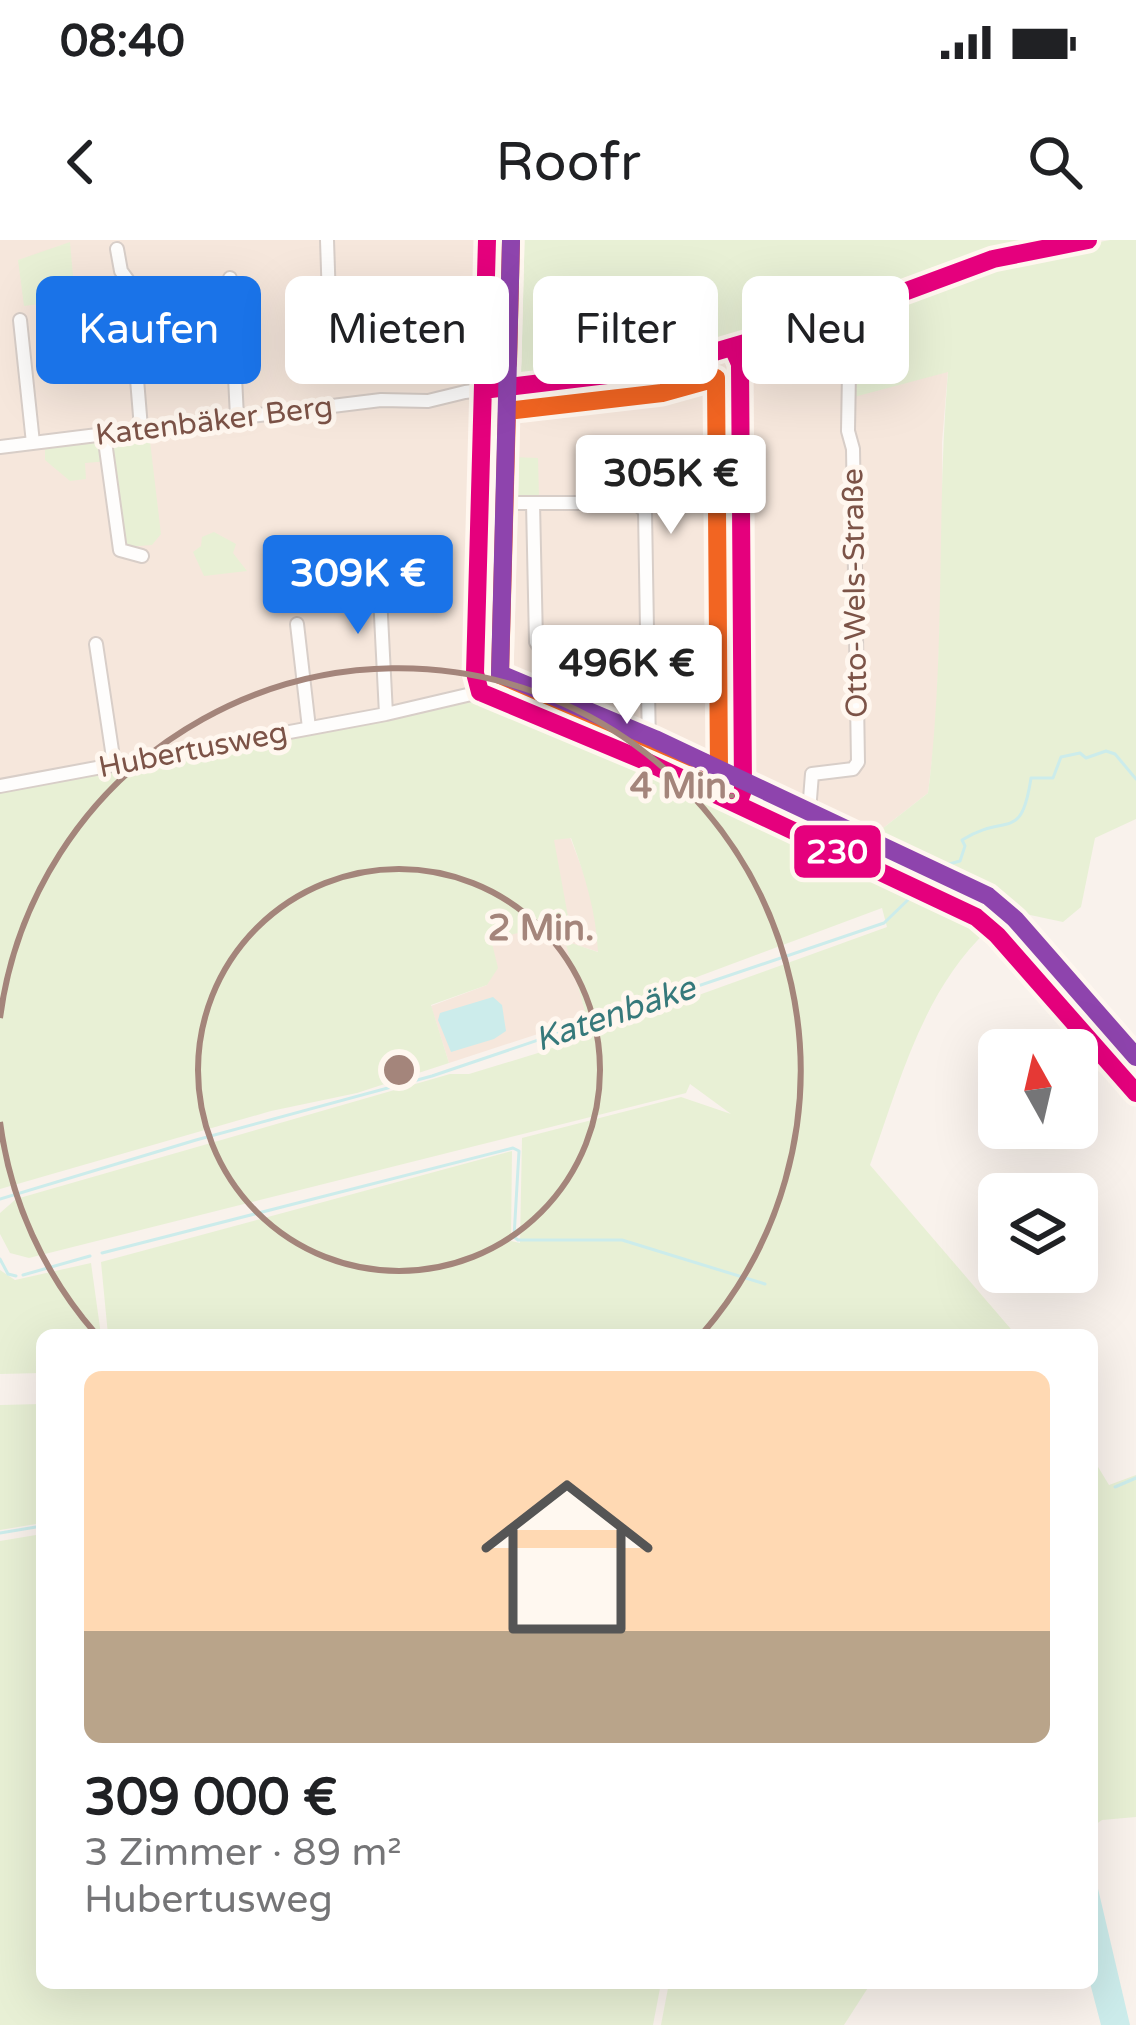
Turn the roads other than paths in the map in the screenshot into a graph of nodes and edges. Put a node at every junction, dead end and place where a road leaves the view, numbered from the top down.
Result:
1 (327, 240) edge
2 (488, 240) edge
3 (117, 249) dead end
4 (328, 276) edge
5 (20, 320) dead end
6 (742, 346) edge
7 (733, 349) junction
8 (235, 384) edge
9 (849, 384) edge
10 (483, 390) junction
11 (237, 417) junction
12 (141, 428) junction
13 (104, 434) junction
14 (33, 443) junction
15 (0, 447) edge
16 (481, 503) junction
17 (532, 503) junction
18 (142, 556) dead end
19 (378, 557) dead end
20 (297, 624) dead end
21 (96, 644) dead end
22 (542, 651) dead end
23 (480, 692) junction
24 (386, 714) junction
25 (309, 728) junction
26 (645, 760) junction
27 (114, 764) junction
28 (0, 786) edge
29 (738, 804) junction
30 (807, 836) junction
31 (1136, 1093) edge

1 - 4 street
2 - 10 street
3 - 12 street
5 - 14 street
6 - 7 street, Katenbäker Berg
7 - 10 street, Katenbäker Berg
7 - 29 street
8 - 11 street
9 - 30 street, Otto-Wels-Straße
10 - 11 street, Katenbäker Berg
10 - 16 street
11 - 12 street, Katenbäker Berg
12 - 13 street, Katenbäker Berg
13 - 14 street, Katenbäker Berg
13 - 18 street
14 - 15 street, Katenbäker Berg
16 - 17 street
16 - 23 street
17 - 22 street
17 - 26 street
19 - 24 street
20 - 25 street
21 - 27 street
23 - 24 street, Hubertusweg
23 - 26 street
24 - 25 street, Hubertusweg
25 - 27 street, Hubertusweg
26 - 29 street
27 - 28 street, Hubertusweg
29 - 30 street
30 - 31 street

